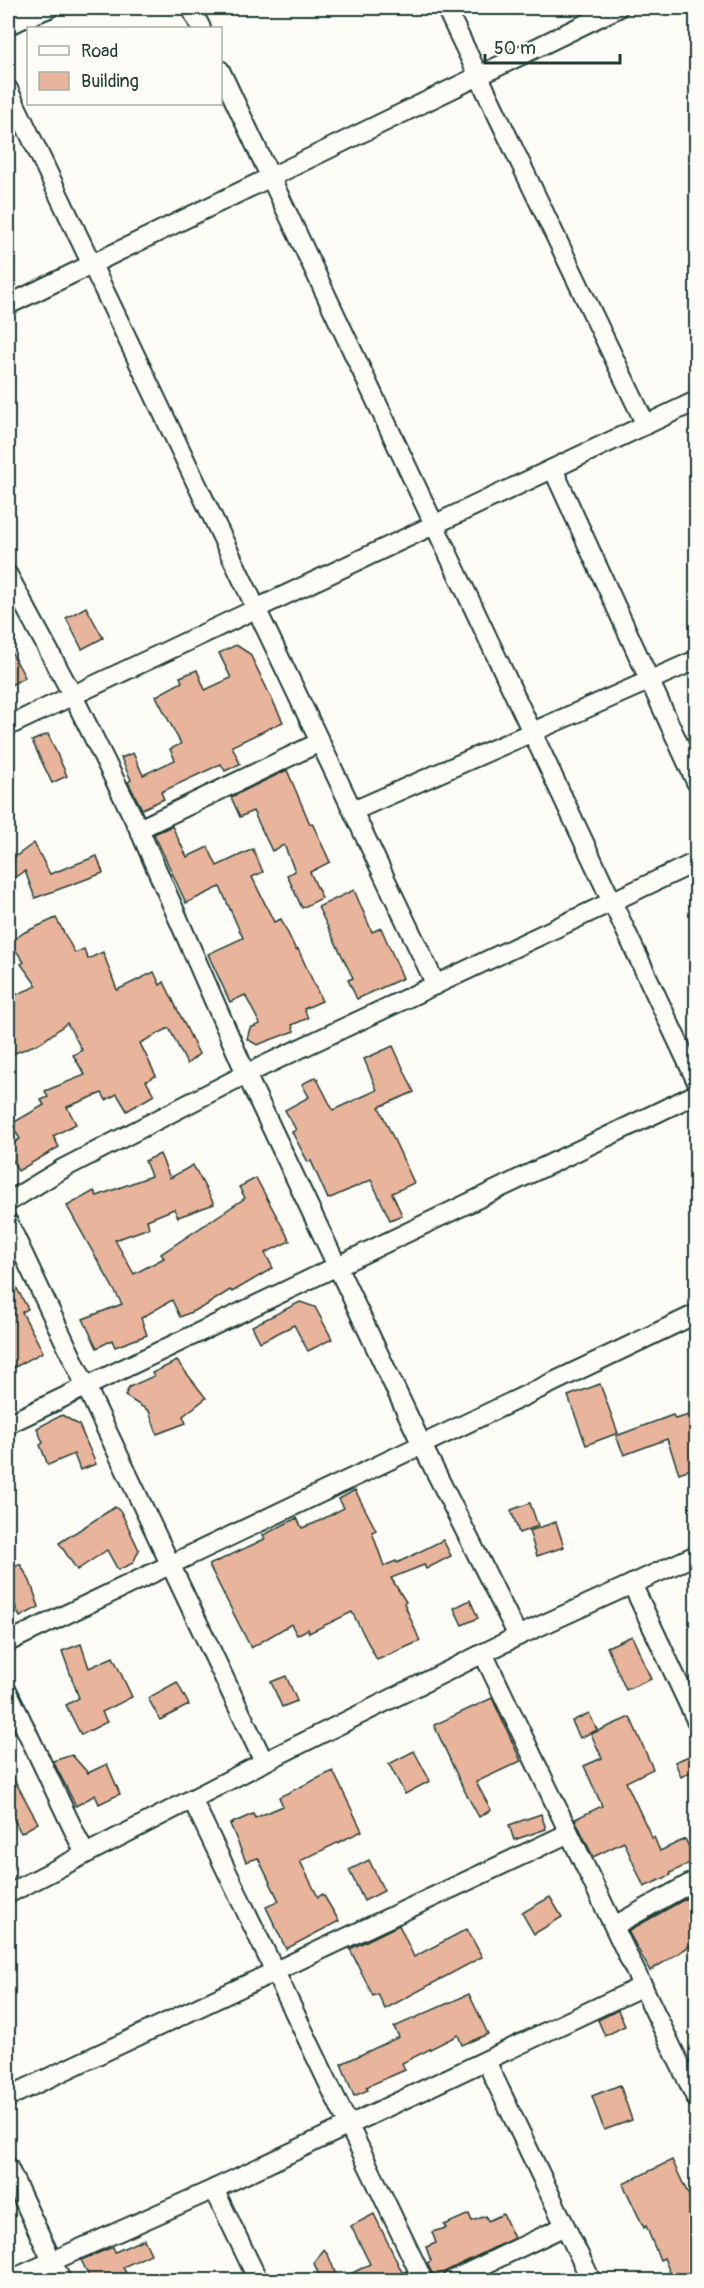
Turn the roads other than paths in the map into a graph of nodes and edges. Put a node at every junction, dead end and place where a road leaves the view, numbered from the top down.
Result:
1 (49, 8) edge
2 (191, 8) edge
3 (446, 8) edge
4 (618, 8) edge
5 (585, 15) edge
6 (8, 25) edge
7 (200, 27) edge
8 (222, 74) edge
9 (480, 75) junction
10 (8, 89) edge
11 (271, 177) junction
12 (91, 264) junction
13 (8, 305) edge
14 (696, 401) edge
15 (646, 425) junction
16 (553, 469) junction
17 (435, 524) junction
18 (8, 575) edge
19 (256, 608) junction
20 (696, 660) edge
21 (650, 680) junction
22 (72, 694) junction
23 (8, 726) edge
24 (533, 731) junction
25 (320, 742) junction
26 (696, 782) edge
27 (353, 810) junction
28 (139, 829) junction
29 (696, 862) edge
30 (613, 902) junction
31 (436, 985) junction
32 (246, 1074) junction
33 (696, 1080) edge
34 (696, 1094) edge
35 (8, 1202) edge
36 (8, 1222) edge
37 (337, 1266) junction
38 (696, 1314) edge
39 (86, 1386) junction
40 (8, 1424) edge
41 (422, 1445) junction
42 (696, 1555) edge
43 (170, 1564) junction
44 (632, 1584) junction
45 (518, 1636) junction
46 (8, 1642) edge
47 (483, 1653) junction
48 (8, 1692) edge
49 (696, 1720) edge
50 (264, 1762) junction
51 (192, 1799) junction
52 (569, 1833) junction
53 (85, 1854) junction
54 (696, 1880) edge
55 (8, 1894) edge
56 (614, 1926) junction
57 (275, 1971) junction
58 (643, 1986) junction
59 (486, 2061) junction
60 (8, 2097) edge
61 (696, 2098) edge
62 (348, 2124) junction
63 (8, 2167) edge
64 (214, 2189) junction
65 (565, 2226) junction
66 (52, 2260) junction
67 (10, 2280) edge
68 (61, 2280) edge
69 (258, 2280) edge
70 (423, 2280) edge
71 (452, 2280) edge
72 (591, 2280) edge

1 - 6 street
2 - 7 street
3 - 9 street
4 - 5 street
5 - 9 street
8 - 11 street
9 - 11 street
9 - 15 street
10 - 12 street
11 - 12 street
11 - 17 street
12 - 13 street
12 - 19 street
14 - 15 street
15 - 16 street
16 - 17 street
16 - 21 street
17 - 19 street
17 - 24 street
18 - 22 street
19 - 22 street
19 - 25 street
20 - 21 street
21 - 24 street
21 - 26 street
22 - 23 street
22 - 28 street
24 - 27 street
24 - 30 street
25 - 27 street
25 - 28 street
27 - 31 street
28 - 32 street
29 - 30 street
30 - 31 street
30 - 33 street
31 - 32 street
32 - 35 street
32 - 37 street
34 - 37 street
36 - 39 street
37 - 39 street
37 - 41 street
38 - 41 street
39 - 40 street
39 - 43 street
41 - 43 street
41 - 45 street
42 - 44 street
43 - 46 street
43 - 50 street
44 - 45 street
44 - 49 street
45 - 47 street
47 - 50 street
47 - 52 street
48 - 53 street
50 - 51 street
51 - 53 street
51 - 57 street
52 - 56 street
52 - 57 street
53 - 55 street
54 - 56 street
56 - 58 street
57 - 60 street
57 - 62 street
58 - 59 street
58 - 61 street
59 - 62 street
59 - 65 street
62 - 64 street
62 - 70 street
63 - 66 street
64 - 66 street
64 - 69 street
65 - 71 street
65 - 72 street
66 - 67 street
66 - 68 street

